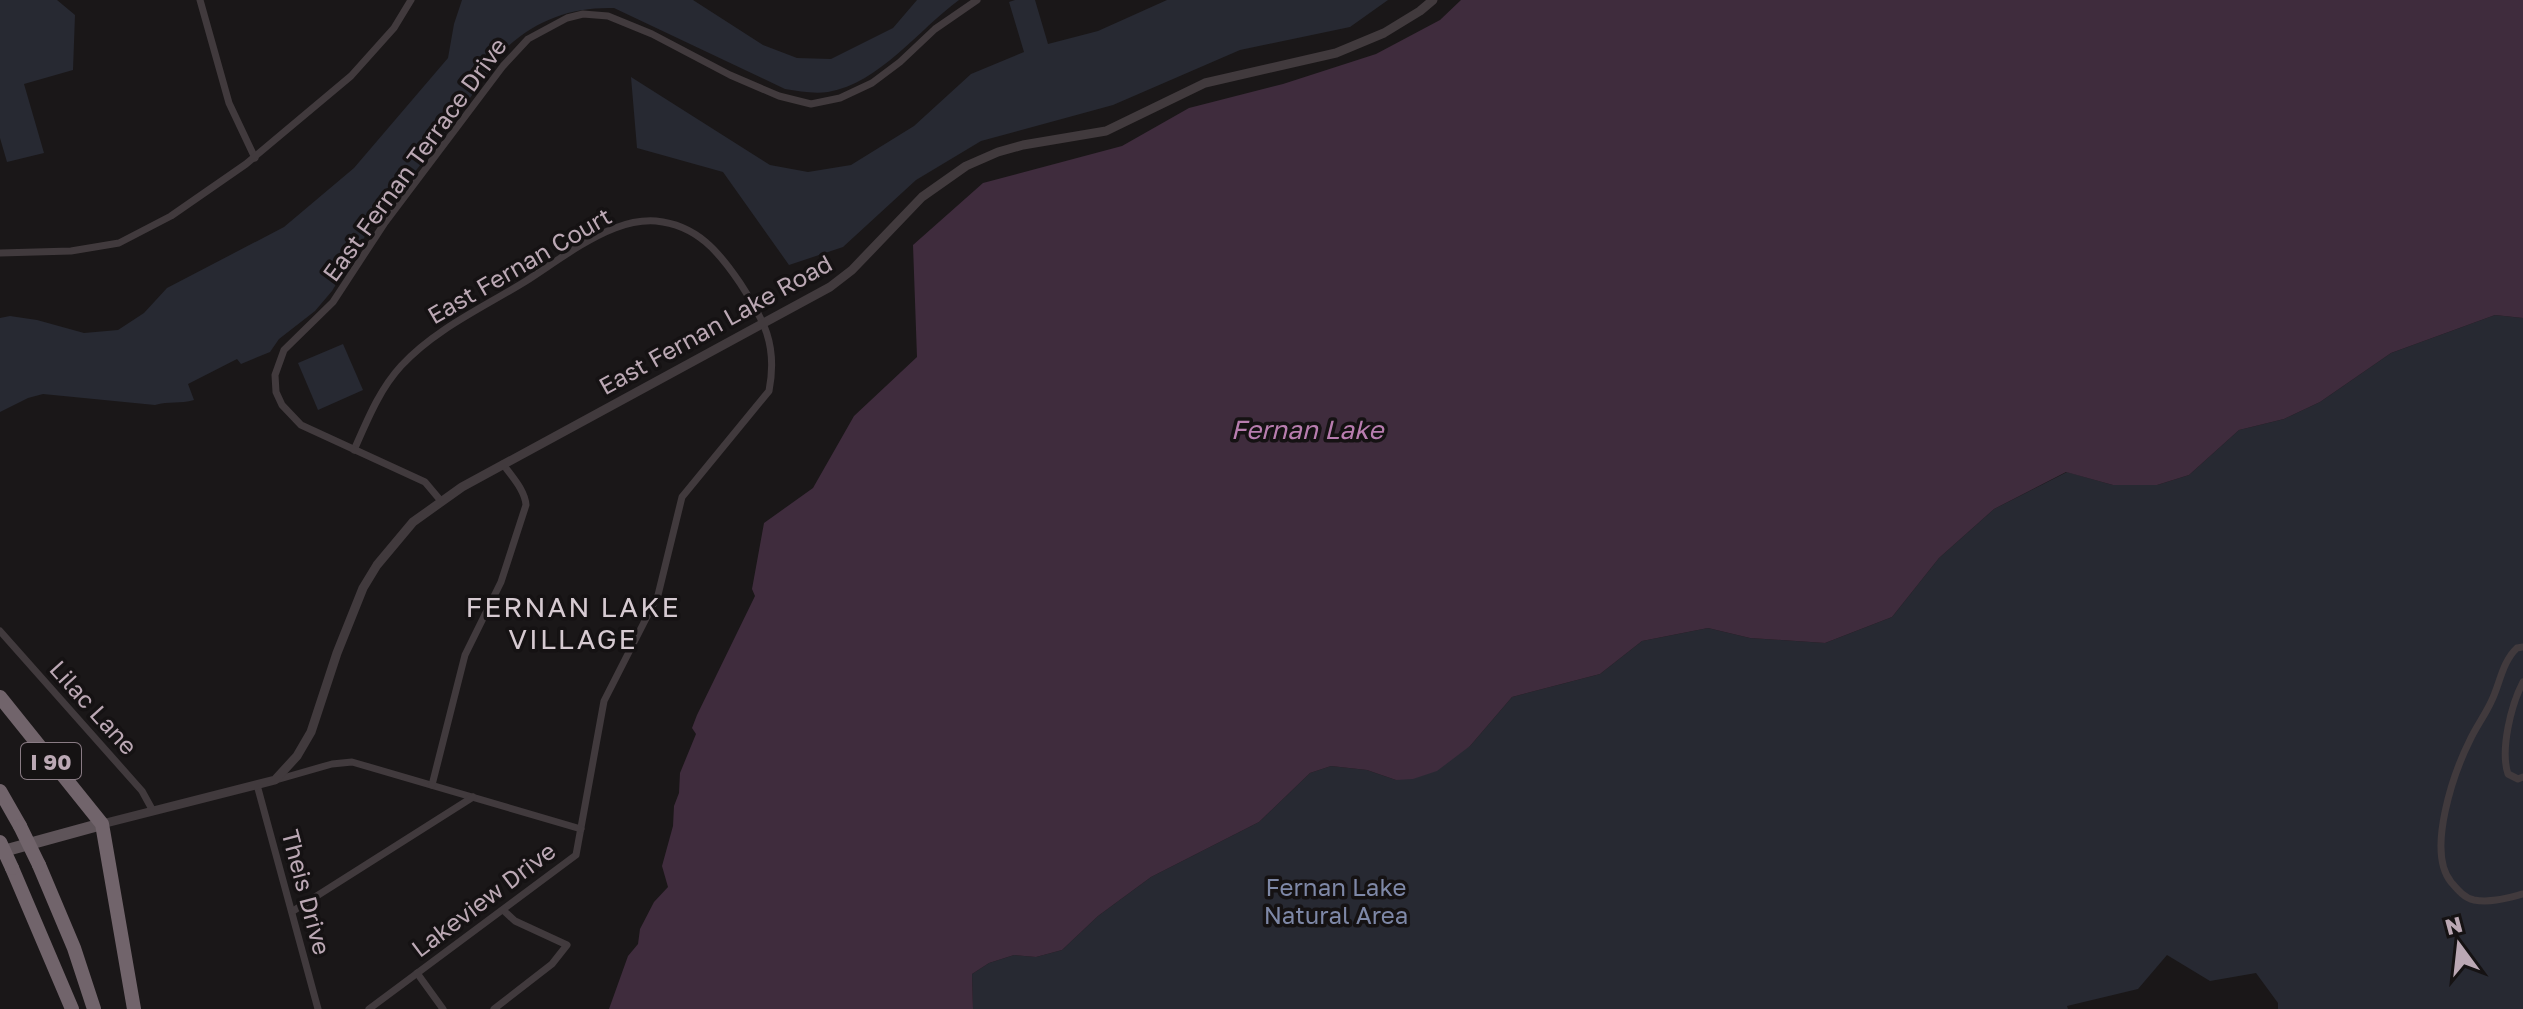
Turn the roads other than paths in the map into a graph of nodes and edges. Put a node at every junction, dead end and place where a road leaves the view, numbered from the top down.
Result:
1 (200, 0) edge
2 (411, 0) edge
3 (977, 0) edge
4 (1433, 0) edge
5 (255, 158) junction
6 (0, 253) edge
7 (765, 323) junction
8 (354, 450) junction
9 (503, 464) junction
10 (441, 501) junction
11 (0, 631) edge
12 (2523, 647) edge
13 (2523, 682) edge
14 (0, 697) edge
15 (2523, 777) edge
16 (275, 780) junction
17 (257, 785) junction
18 (432, 785) junction
19 (0, 791) edge
20 (473, 797) junction
21 (153, 811) junction
22 (102, 824) junction
23 (581, 829) junction
24 (0, 842) edge
25 (0, 852) edge
26 (2523, 894) edge
27 (503, 910) junction
28 (293, 911) junction
29 (417, 973) junction
30 (72, 1009) edge
31 (94, 1009) edge
32 (134, 1009) edge
33 (318, 1009) edge
34 (369, 1009) edge
35 (443, 1009) edge
36 (494, 1009) edge

1 - 5 street
2 - 5 street
3 - 8 street, East Fernan Terrace Drive
4 - 7 street, East Fernan Lake Road
5 - 6 street
7 - 8 street, East Fernan Court
7 - 9 street, East Fernan Lake Road
7 - 23 street, Lakeview Drive
8 - 10 street, East Fernan Terrace Drive
9 - 10 street, East Fernan Lake Road
9 - 18 street
10 - 16 street, East Fernan Lake Road
11 - 21 street, Lilac Lane
12 - 26 street
13 - 15 street
14 - 22 highway, I 90
16 - 17 street
16 - 18 street
17 - 21 street
17 - 28 street, Theis Drive
18 - 20 street
19 - 31 highway, I 90, bridge
20 - 23 street
20 - 28 street
21 - 22 street
22 - 25 main road
22 - 32 highway
23 - 27 street, Lakeview Drive
24 - 30 highway, bridge
27 - 29 street, Lakeview Drive
27 - 36 street
28 - 33 street, Theis Drive
29 - 34 street, Lakeview Drive
29 - 35 street

